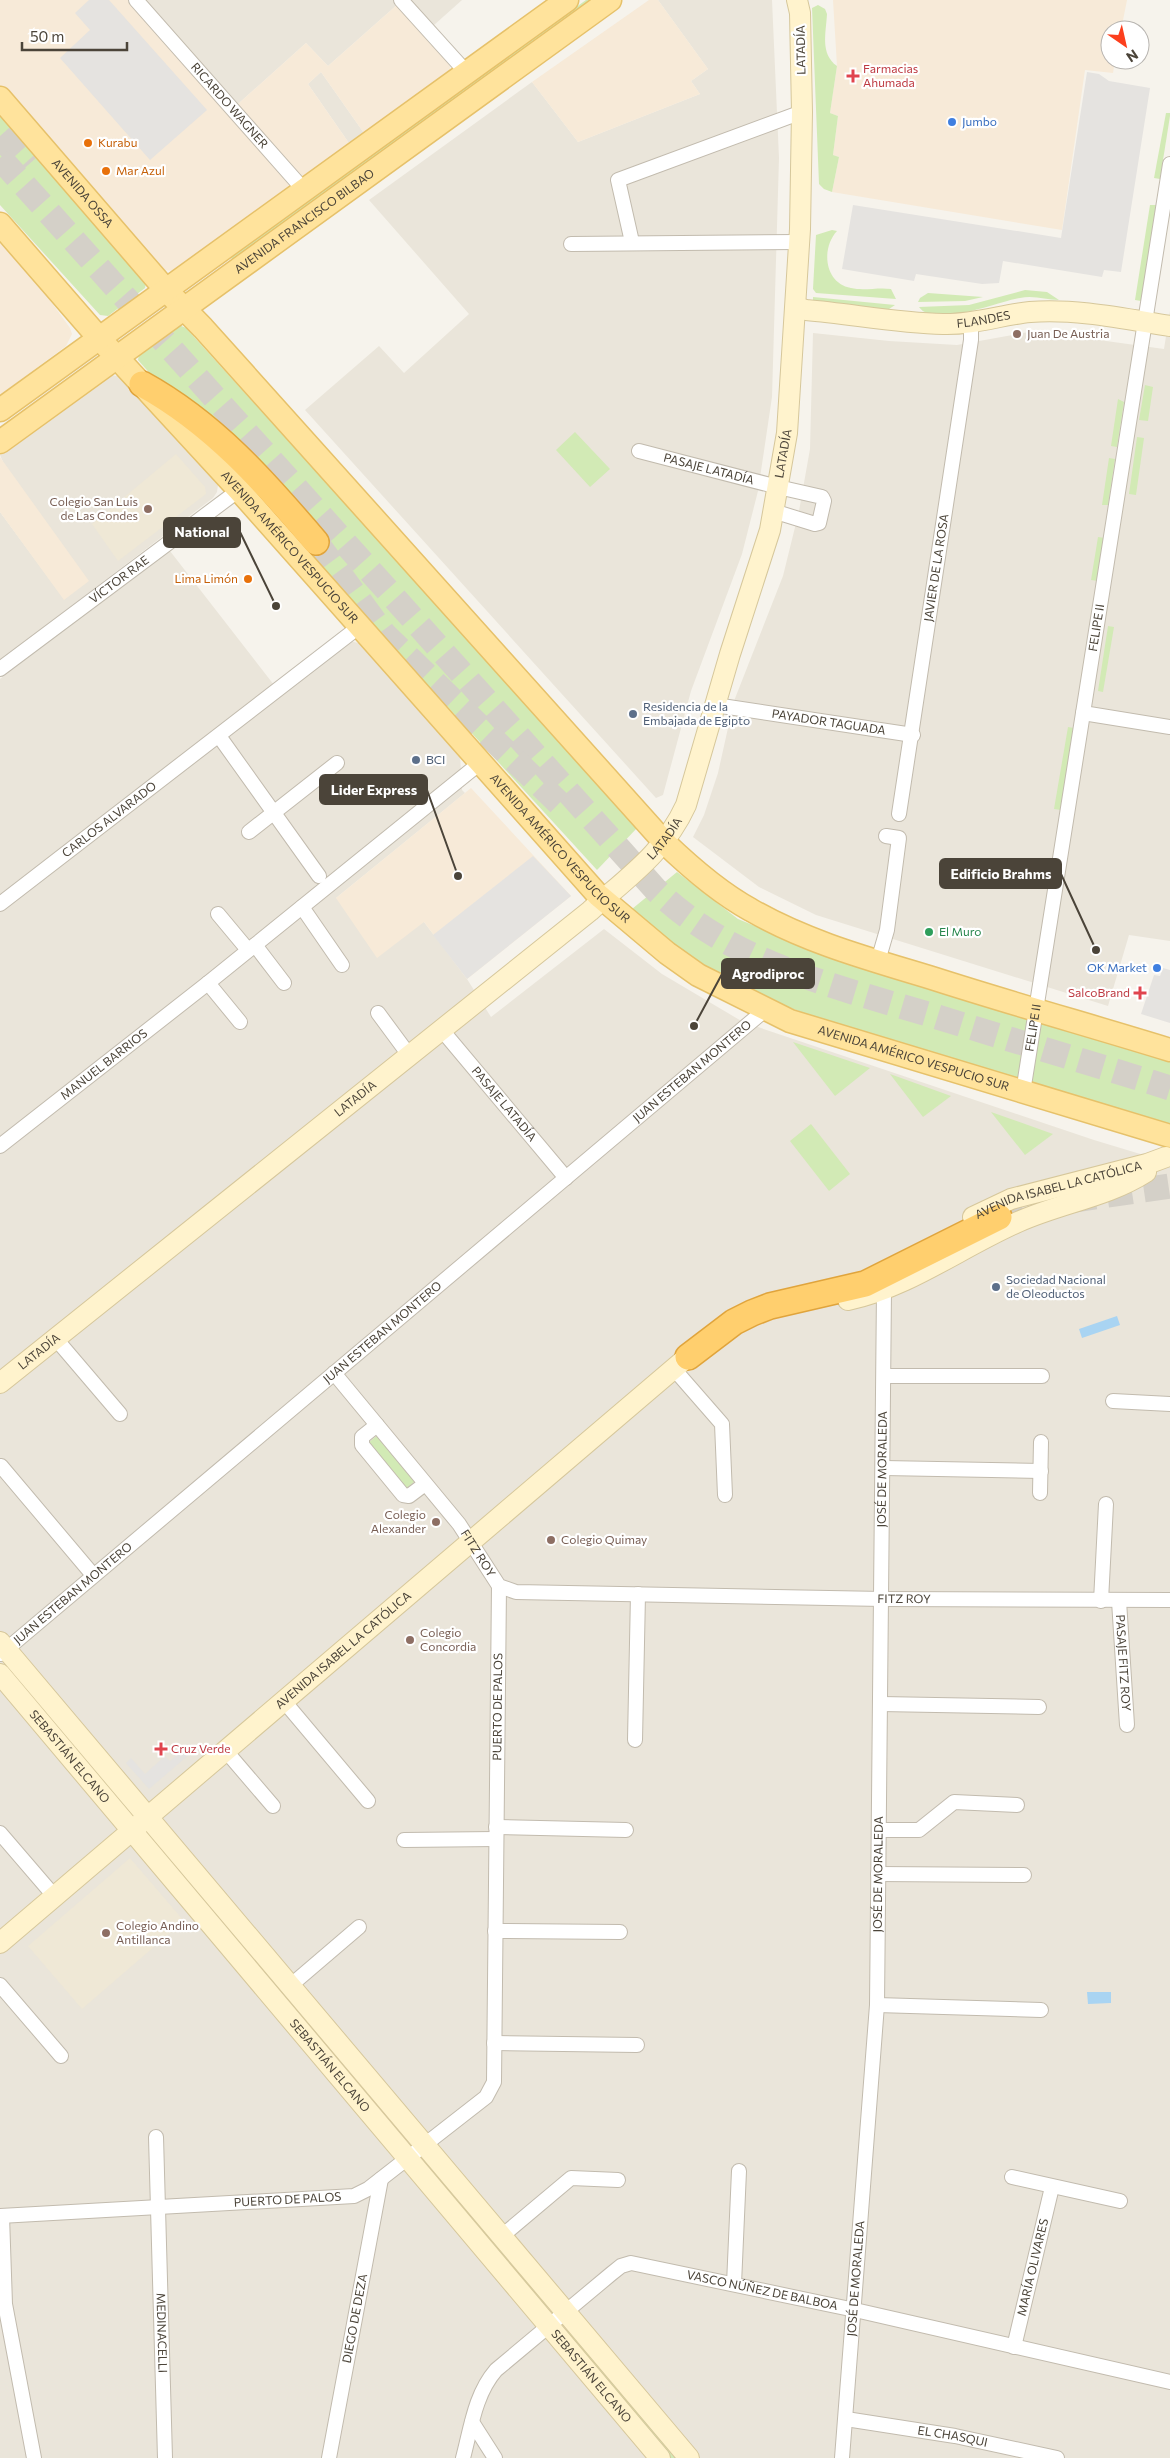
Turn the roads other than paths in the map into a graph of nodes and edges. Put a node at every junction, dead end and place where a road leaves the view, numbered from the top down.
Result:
1 (136, 0) edge
2 (401, 0) edge
3 (567, 0) edge
4 (610, 0) edge
5 (797, 0) edge
6 (466, 73) junction
7 (0, 98) edge
8 (802, 112) junction
9 (1170, 164) edge
10 (304, 190) junction
11 (0, 224) edge
12 (632, 242) junction
13 (798, 242) junction
14 (571, 244) dead end
15 (166, 290) junction
16 (796, 306) junction
17 (184, 308) junction
18 (1145, 322) junction
19 (971, 323) junction
20 (1170, 326) edge
21 (99, 338) junction
22 (117, 357) junction
23 (142, 384) junction
24 (0, 410) edge
25 (0, 442) edge
26 (640, 451) dead end
27 (778, 487) junction
28 (239, 490) junction
29 (773, 511) junction
30 (316, 542) tunnel mouth
31 (360, 626) junction
32 (0, 669) edge
33 (715, 705) junction
34 (1083, 713) junction
35 (1170, 727) edge
36 (913, 734) junction
37 (218, 736) junction
38 (337, 763) dead end
39 (480, 763) junction
40 (274, 814) junction
41 (899, 814) dead end
42 (250, 832) dead end
43 (886, 836) dead end
44 (665, 843) junction
45 (319, 876) dead end
46 (603, 900) junction
47 (0, 904) edge
48 (302, 907) junction
49 (218, 914) dead end
50 (251, 948) junction
51 (878, 961) junction
52 (342, 965) dead end
53 (208, 983) junction
54 (284, 983) dead end
55 (765, 1010) junction
56 (1036, 1011) junction
57 (378, 1013) dead end
58 (240, 1022) dead end
59 (442, 1029) junction
60 (1170, 1050) edge
61 (409, 1055) junction
62 (1023, 1092) junction
63 (0, 1146) edge
64 (1169, 1149) edge
65 (566, 1178) junction
66 (998, 1217) tunnel mouth
67 (884, 1290) junction
68 (56, 1339) junction
69 (681, 1363) junction
70 (334, 1373) junction
71 (885, 1376) junction
72 (1042, 1376) dead end
73 (0, 1384) edge
74 (1113, 1401) dead end
75 (1170, 1404) edge
76 (120, 1414) dead end
77 (377, 1425) junction
78 (1041, 1442) dead end
79 (1, 1466) edge
80 (884, 1468) junction
81 (1041, 1471) junction
82 (426, 1484) junction
83 (1040, 1493) dead end
84 (725, 1496) dead end
85 (1106, 1504) dead end
86 (471, 1542) junction
87 (93, 1575) junction
88 (500, 1586) junction
89 (638, 1594) junction
90 (883, 1599) junction
91 (1170, 1600) edge
92 (1102, 1601) junction
93 (1119, 1601) junction
94 (2, 1649) edge
95 (0, 1674) edge
96 (283, 1700) junction
97 (881, 1704) junction
98 (1039, 1707) dead end
99 (1127, 1725) dead end
100 (635, 1740) dead end
101 (226, 1750) junction
102 (368, 1801) dead end
103 (1017, 1805) dead end
104 (273, 1806) dead end
105 (147, 1817) junction
106 (626, 1830) dead end
107 (879, 1830) junction
108 (131, 1831) junction
109 (496, 1833) junction
110 (0, 1834) edge
111 (404, 1840) dead end
112 (878, 1874) junction
113 (1024, 1875) dead end
114 (55, 1897) junction
115 (359, 1928) dead end
116 (495, 1931) junction
117 (620, 1932) dead end
118 (0, 1943) edge
119 (0, 1985) edge
120 (290, 1986) junction
121 (877, 2005) junction
122 (1041, 2010) dead end
123 (310, 2011) junction
124 (294, 2024) junction
125 (494, 2043) junction
126 (637, 2045) dead end
127 (61, 2056) dead end
128 (156, 2137) dead end
129 (424, 2145) junction
130 (407, 2158) junction
131 (739, 2171) dead end
132 (1012, 2177) dead end
133 (381, 2179) junction
134 (618, 2180) dead end
135 (1052, 2187) junction
136 (1120, 2201) dead end
137 (158, 2208) junction
138 (1, 2216) edge
139 (502, 2236) junction
140 (734, 2284) junction
141 (855, 2310) junction
142 (566, 2311) junction
143 (549, 2325) junction
144 (1014, 2347) junction
145 (1170, 2382) edge
146 (846, 2419) junction
147 (472, 2422) junction
148 (34, 2458) edge
149 (165, 2458) edge
150 (329, 2458) edge
151 (463, 2458) edge
152 (495, 2458) edge
153 (660, 2458) edge
154 (689, 2458) edge
155 (842, 2458) edge
156 (1057, 2458) edge

1 - 10 street, RICARDO WAGNER
2 - 6 street
3 - 6 main road, AVENIDA FRANCISCO BILBAO
4 - 17 main road, AVENIDA FRANCISCO BILBAO
5 - 8 street, LATADÍA
6 - 10 main road, AVENIDA FRANCISCO BILBAO
7 - 15 main road, AVENIDA OSSA
8 - 12 street
8 - 13 street, LATADÍA
9 - 18 street, FELIPE II
10 - 15 main road, AVENIDA FRANCISCO BILBAO
11 - 21 main road
12 - 13 street
12 - 14 street
13 - 16 street, LATADÍA
15 - 17 main road
15 - 21 main road, AVENIDA FRANCISCO BILBAO
16 - 19 street, FLANDES
16 - 27 street, LATADÍA
17 - 22 main road, AVENIDA FRANCISCO BILBAO
17 - 44 main road
18 - 19 street, FLANDES
18 - 20 street, FLANDES
18 - 34 street, FELIPE II
19 - 36 street, JAVIER DE LA ROSA
21 - 22 main road, AVENIDA AMÉRICO VESPUCIO SUR
21 - 24 main road, AVENIDA FRANCISCO BILBAO
22 - 23 main road, AVENIDA AMÉRICO VESPUCIO SUR
22 - 25 main road, AVENIDA FRANCISCO BILBAO
23 - 28 main road, AVENIDA AMÉRICO VESPUCIO SUR
23 - 30 highway
26 - 27 street, PASAJE LATADÍA
27 - 29 street, LATADÍA
27 - 29 street, PASAJE LATADÍA
28 - 31 main road, AVENIDA AMÉRICO VESPUCIO SUR
28 - 32 street, VÍCTOR RAE
29 - 33 street, LATADÍA
31 - 37 street, CARLOS ALVARADO
31 - 39 main road, AVENIDA AMÉRICO VESPUCIO SUR
33 - 36 street, PAYADOR TAGUADA
33 - 44 street, LATADÍA
34 - 35 street
34 - 56 street, FELIPE II
36 - 41 street, JAVIER DE LA ROSA
37 - 40 street
37 - 47 street, CARLOS ALVARADO
38 - 40 street
39 - 46 main road, AVENIDA AMÉRICO VESPUCIO SUR
39 - 48 street, MANUEL BARRIOS
40 - 42 street
40 - 45 street
43 - 51 street
44 - 46 street, LATADÍA
44 - 51 main road
46 - 55 main road, AVENIDA AMÉRICO VESPUCIO SUR
46 - 59 street, LATADÍA
48 - 50 street, MANUEL BARRIOS
48 - 52 street
49 - 50 street
50 - 53 street, MANUEL BARRIOS
50 - 54 street
51 - 56 main road
53 - 58 street
53 - 63 street, MANUEL BARRIOS
55 - 62 main road, AVENIDA AMÉRICO VESPUCIO SUR
55 - 65 street, JUAN ESTEBAN MONTERO
56 - 60 main road
56 - 62 street, FELIPE II
57 - 61 street
59 - 61 street, LATADÍA
59 - 65 street, PASAJE LATADÍA
61 - 68 street, LATADÍA
62 - 64 main road, AVENIDA AMÉRICO VESPUCIO SUR
64 - 67 street, AVENIDA ISABEL LA CATÓLICA
64 - 69 street, AVENIDA ISABEL LA CATÓLICA
65 - 70 street, JUAN ESTEBAN MONTERO
66 - 69 highway
67 - 69 street, AVENIDA ISABEL LA CATÓLICA
67 - 71 street, JOSÉ DE MORALEDA
68 - 73 street, LATADÍA
68 - 76 street
69 - 84 street
69 - 86 street, AVENIDA ISABEL LA CATÓLICA
70 - 77 street, FITZ ROY
70 - 87 street, JUAN ESTEBAN MONTERO
71 - 72 street
71 - 80 street, JOSÉ DE MORALEDA
74 - 75 street
77 - 82 street, FITZ ROY
77 - 82 street
78 - 81 street
79 - 87 street
80 - 81 street
80 - 90 street, JOSÉ DE MORALEDA
81 - 83 street
82 - 86 street, FITZ ROY
85 - 92 street, PASAJE FITZ ROY
86 - 88 street, FITZ ROY
86 - 96 street, AVENIDA ISABEL LA CATÓLICA
87 - 94 street, JUAN ESTEBAN MONTERO
88 - 89 street, FITZ ROY
88 - 109 street, PUERTO DE PALOS
89 - 90 street, FITZ ROY
89 - 100 street
90 - 92 street, FITZ ROY
90 - 97 street, JOSÉ DE MORALEDA
91 - 93 street, FITZ ROY
92 - 93 street, FITZ ROY
93 - 99 street, PASAJE FITZ ROY
94 - 105 street, SEBASTIÁN ELCANO
95 - 108 street, SEBASTIÁN ELCANO
96 - 101 street, AVENIDA ISABEL LA CATÓLICA
96 - 102 street
97 - 98 street
97 - 107 street, JOSÉ DE MORALEDA
101 - 104 street
101 - 105 street, AVENIDA ISABEL LA CATÓLICA
103 - 107 street
105 - 108 street, AVENIDA ISABEL LA CATÓLICA
105 - 120 street, SEBASTIÁN ELCANO
106 - 109 street
107 - 112 street, JOSÉ DE MORALEDA
108 - 114 street, AVENIDA ISABEL LA CATÓLICA
108 - 124 street, SEBASTIÁN ELCANO
109 - 111 street
109 - 116 street, PUERTO DE PALOS
110 - 114 street
112 - 113 street
112 - 121 street, JOSÉ DE MORALEDA
114 - 118 street, AVENIDA ISABEL LA CATÓLICA
115 - 120 street
116 - 117 street
116 - 125 street, PUERTO DE PALOS
119 - 127 street
120 - 123 street, SEBASTIÁN ELCANO
121 - 122 street
121 - 141 street, JOSÉ DE MORALEDA
123 - 124 street
123 - 129 street, SEBASTIÁN ELCANO
124 - 130 street, SEBASTIÁN ELCANO
125 - 126 street
125 - 129 street, PUERTO DE PALOS
128 - 137 street, MEDINACELLI
129 - 130 street, PUERTO DE PALOS
129 - 139 street, SEBASTIÁN ELCANO
130 - 133 street, PUERTO DE PALOS
130 - 143 street, SEBASTIÁN ELCANO
131 - 140 street
132 - 135 street
133 - 137 street, PUERTO DE PALOS
133 - 150 street, DIEGO DE DEZA
134 - 139 street
135 - 136 street
135 - 144 street, MARÍA OLIVARES
137 - 138 street, PUERTO DE PALOS
137 - 149 street, MEDINACELLI
138 - 148 street
139 - 142 street, SEBASTIÁN ELCANO
140 - 141 street, VASCO NÚÑEZ DE BALBOA
140 - 142 street, VASCO NÚÑEZ DE BALBOA
141 - 144 street, VASCO NÚÑEZ DE BALBOA
141 - 146 street, JOSÉ DE MORALEDA
142 - 143 street, VASCO NÚÑEZ DE BALBOA
142 - 154 street, SEBASTIÁN ELCANO
143 - 147 street, VASCO NÚÑEZ DE BALBOA
143 - 153 street, SEBASTIÁN ELCANO
144 - 145 street, VASCO NÚÑEZ DE BALBOA
146 - 155 street, JOSÉ DE MORALEDA
146 - 156 street, EL CHASQUI
147 - 151 street, VASCO NÚÑEZ DE BALBOA
147 - 152 street

